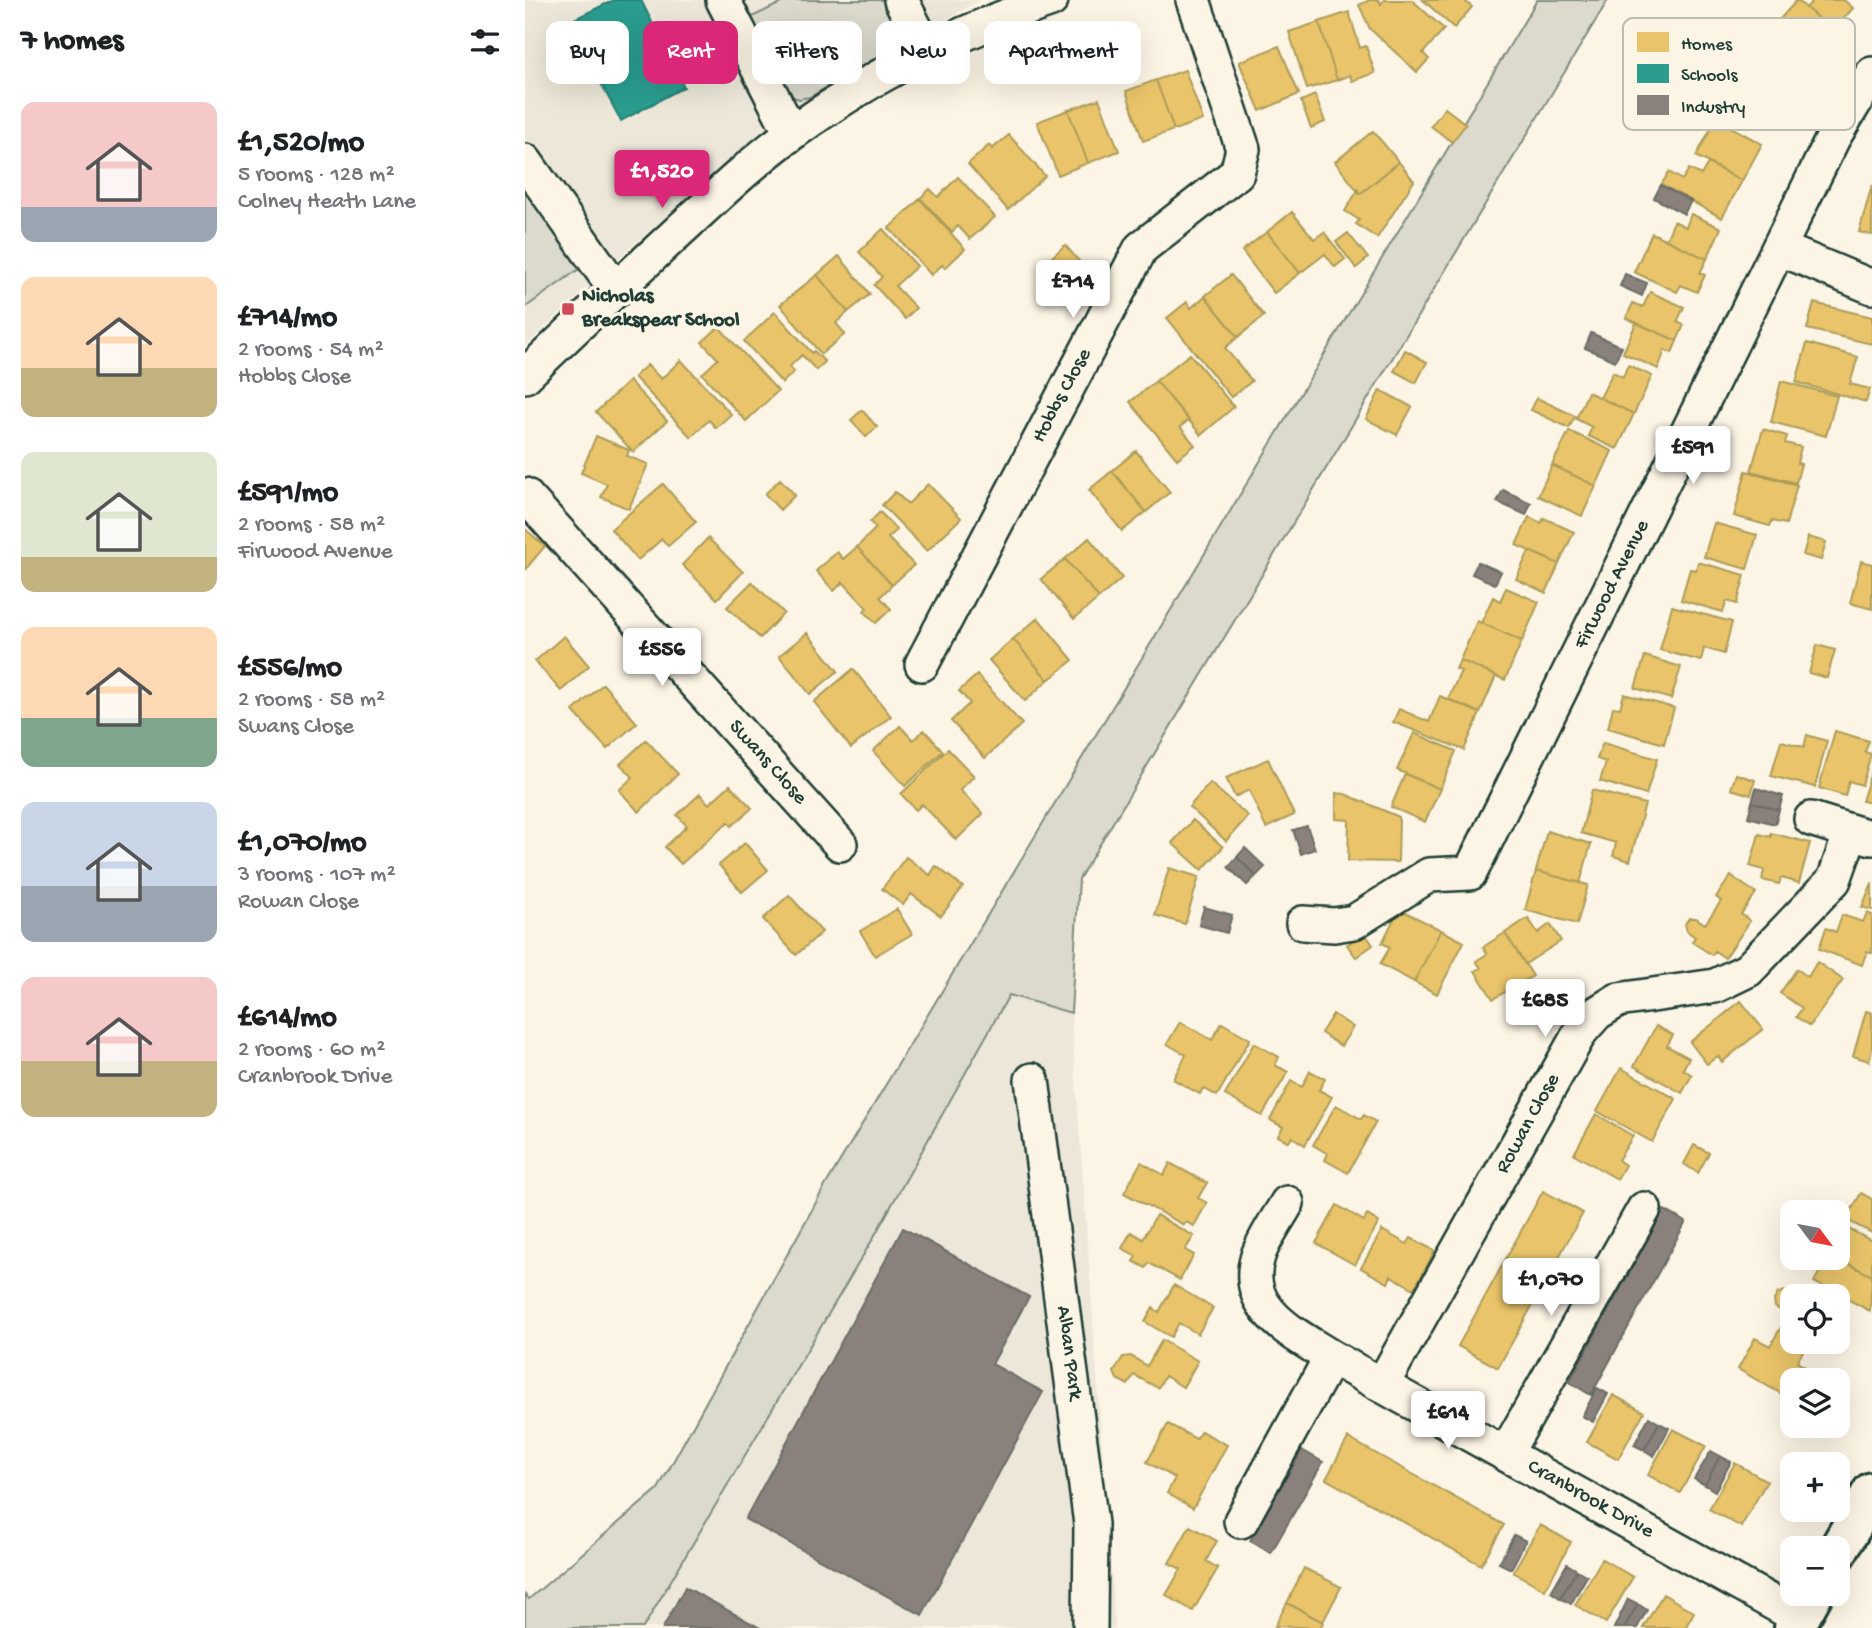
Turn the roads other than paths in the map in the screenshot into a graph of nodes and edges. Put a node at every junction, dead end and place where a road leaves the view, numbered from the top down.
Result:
1 (723, 0) edge
2 (901, 0) edge
3 (1051, 0) edge
4 (1193, 0) edge
5 (912, 21) edge
6 (970, 31) edge
7 (1872, 74) edge
8 (876, 80) edge
9 (1855, 102) edge
10 (1838, 130) edge
11 (791, 133) junction
12 (525, 161) edge
13 (1780, 249) junction
14 (1872, 286) edge
15 (616, 289) junction
16 (525, 376) edge
17 (525, 495) edge
18 (922, 664) dead end
19 (1811, 820) dead end
20 (1862, 835) edge
21 (840, 844) dead end
22 (1303, 923) dead end
23 (1032, 1080) dead end
24 (1287, 1203) dead end
25 (1644, 1209) dead end
26 (1331, 1357) junction
27 (1383, 1383) junction
28 (1506, 1453) junction
29 (1872, 1492) edge
30 (1241, 1521) dead end
31 (1846, 1536) edge
32 (1803, 1614) edge
33 (1090, 1628) edge

1 - 11 street
2 - 5 street
3 - 6 street
4 - 18 street, Hobbs Close
7 - 9 street, Firwood Avenue
8 - 11 street
10 - 13 street, Firwood Avenue
11 - 15 street
12 - 15 street
13 - 14 street
13 - 22 street, Firwood Avenue
15 - 16 street
17 - 21 street, Swans Close
19 - 20 street, Rowan Close
20 - 27 street, Rowan Close
23 - 33 street, Alban Park
24 - 26 street, Cranbrook Drive
25 - 28 street
26 - 27 street, Cranbrook Drive
26 - 30 street
27 - 28 street, Cranbrook Drive
28 - 32 street, Cranbrook Drive
29 - 31 main road

